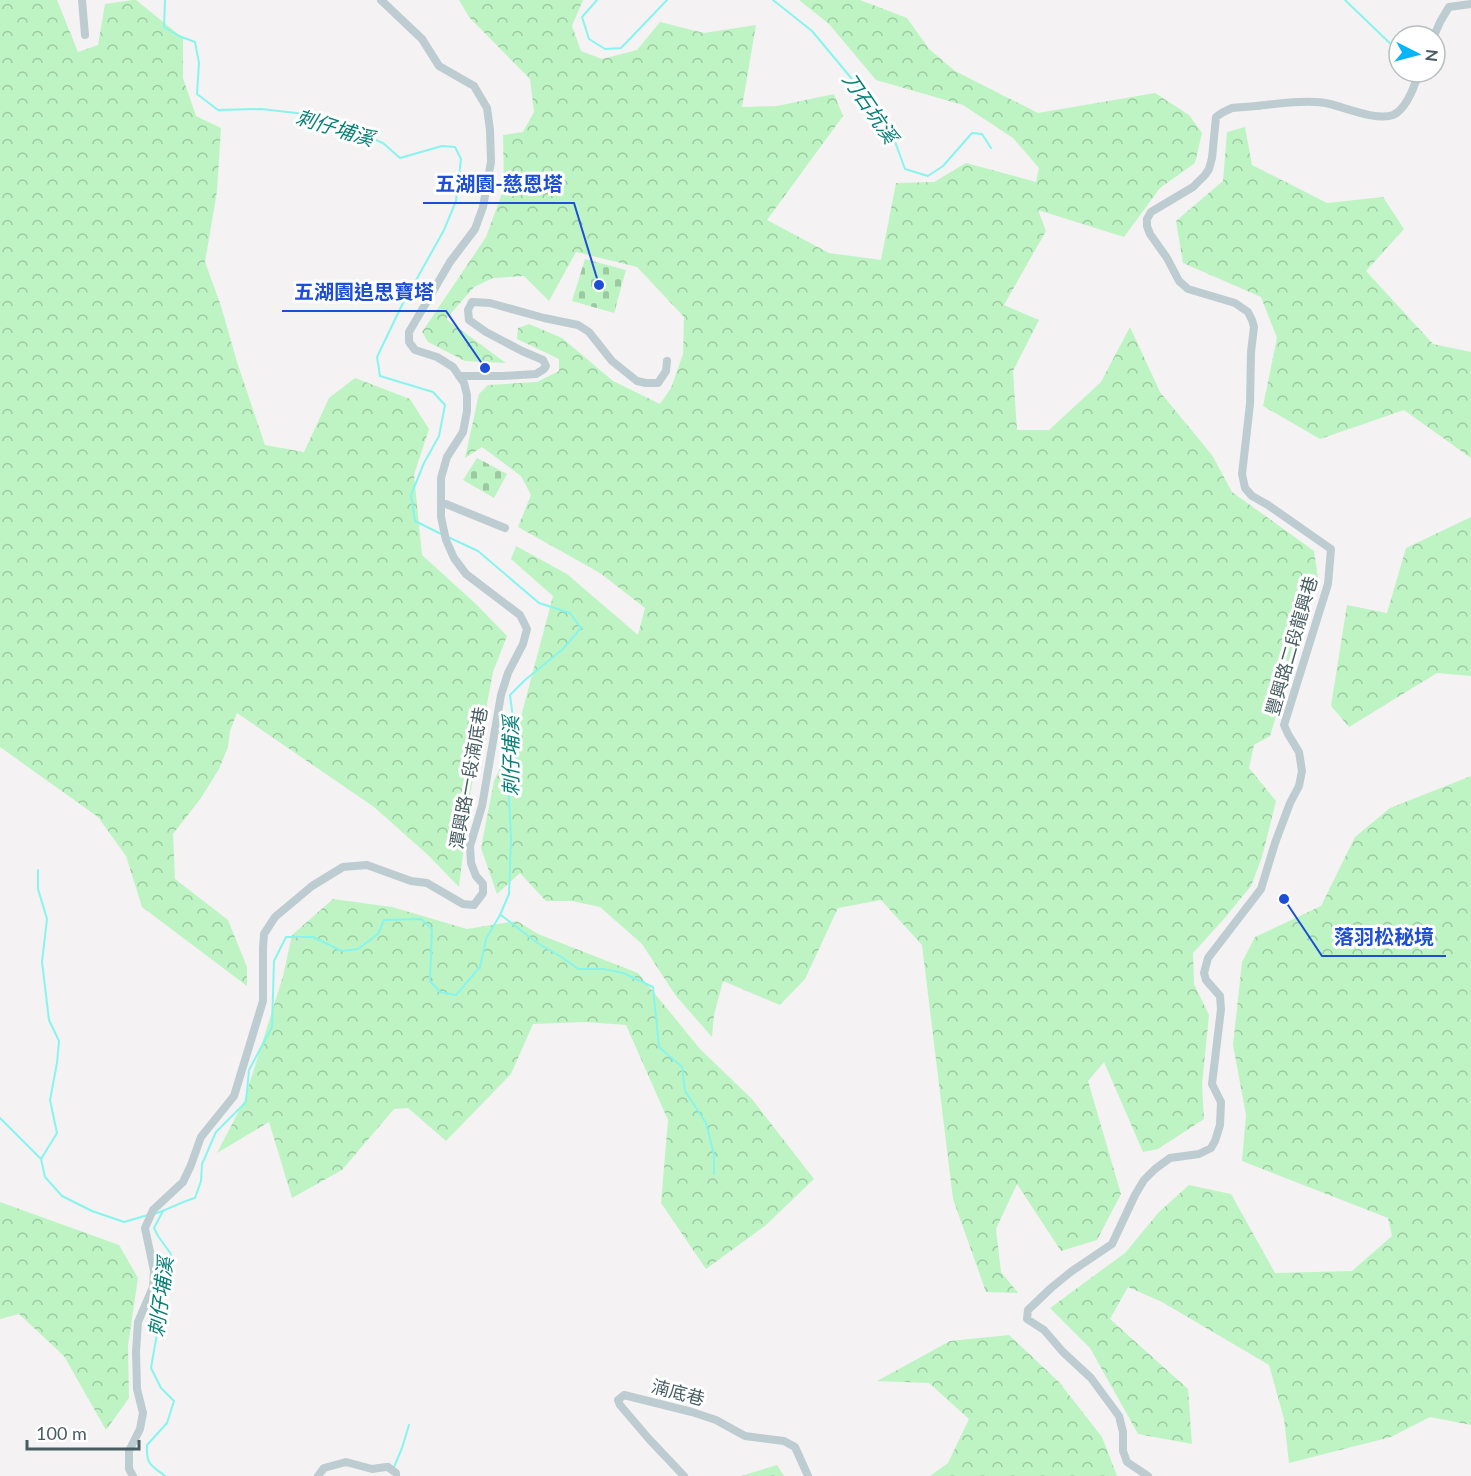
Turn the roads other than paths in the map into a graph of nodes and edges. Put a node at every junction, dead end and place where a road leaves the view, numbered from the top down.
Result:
1 (82, 0) edge
2 (381, 0) edge
3 (1471, 4) edge
4 (1439, 24) edge
5 (85, 35) dead end
6 (1415, 84) edge
7 (668, 361) dead end
8 (459, 376) junction
9 (441, 502) junction
10 (505, 528) dead end
11 (392, 1471) edge
12 (133, 1476) edge
13 (318, 1476) edge
14 (684, 1476) edge
15 (808, 1476) edge
16 (1148, 1476) edge

1 - 5 street
2 - 8 street
3 - 4 street
6 - 16 street, 豐興路二段龍興巷
7 - 8 street
8 - 9 street, 潭興路一段湳底巷
9 - 10 street
9 - 12 street, 潭興路一段湳底巷
11 - 13 street
14 - 15 street, 湳底巷

